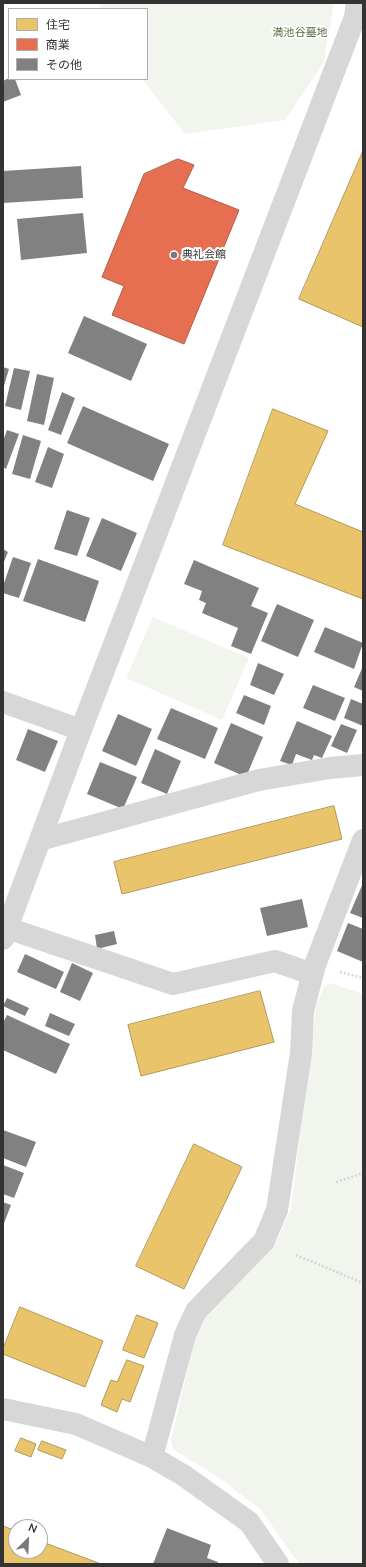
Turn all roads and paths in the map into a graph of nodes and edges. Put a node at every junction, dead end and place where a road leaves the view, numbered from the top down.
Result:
1 (357, 3) edge
2 (3, 702) edge
3 (81, 730) junction
4 (363, 765) edge
5 (40, 840) junction
6 (363, 840) edge
7 (5, 934) edge
8 (312, 974) junction
9 (363, 1173) edge
10 (336, 1182) dead end
11 (296, 1255) dead end
12 (363, 1283) edge
13 (3, 1409) edge
14 (152, 1457) junction
15 (278, 1564) edge

1 - 3 street
2 - 3 street
3 - 5 street
4 - 5 street
5 - 7 street
6 - 8 street
7 - 8 street
8 - 14 street
9 - 10 path
11 - 12 path
13 - 14 street
14 - 15 street

